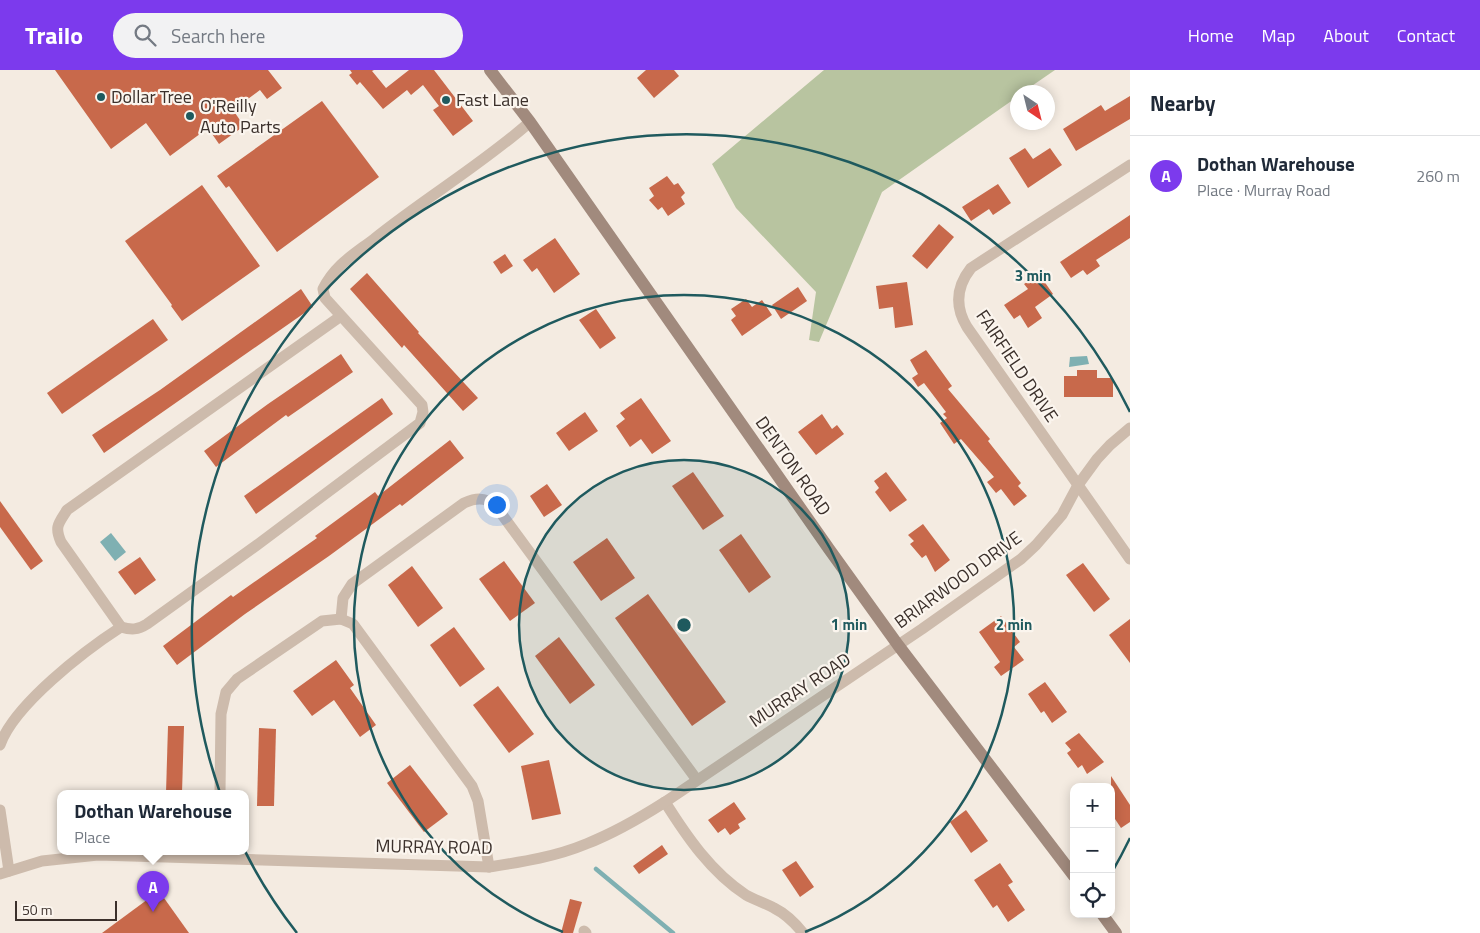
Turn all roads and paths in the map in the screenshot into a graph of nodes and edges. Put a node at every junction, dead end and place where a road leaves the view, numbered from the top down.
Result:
1 (490, 70) edge
2 (530, 122) junction
3 (1130, 165) edge
4 (341, 316) junction
5 (1130, 428) edge
6 (1078, 485) junction
7 (1130, 559) edge
8 (341, 619) junction
9 (121, 628) junction
10 (898, 644) junction
11 (0, 746) edge
12 (697, 780) junction
13 (220, 790) edge
14 (665, 802) junction
15 (0, 810) edge
16 (220, 855) edge
17 (489, 867) junction
18 (4, 873) edge
19 (1072, 873) edge
20 (1105, 918) edge
21 (803, 933) edge
22 (1116, 933) edge

1 - 2 street, DENTON ROAD
2 - 4 street
2 - 10 street, DENTON ROAD
3 - 6 street, FAIRFIELD DRIVE
4 - 9 street
4 - 9 street
5 - 6 street, BRIARWOOD DRIVE
6 - 7 street, FAIRFIELD DRIVE
6 - 10 street, BRIARWOOD DRIVE
8 - 12 street
8 - 13 street
8 - 17 street
9 - 11 street
10 - 12 street, MURRAY ROAD
10 - 19 street, DENTON ROAD
12 - 14 street, MURRAY ROAD
14 - 17 street, MURRAY ROAD
14 - 21 street
15 - 18 street
16 - 17 street, MURRAY ROAD
16 - 18 street, MURRAY ROAD
20 - 22 street

